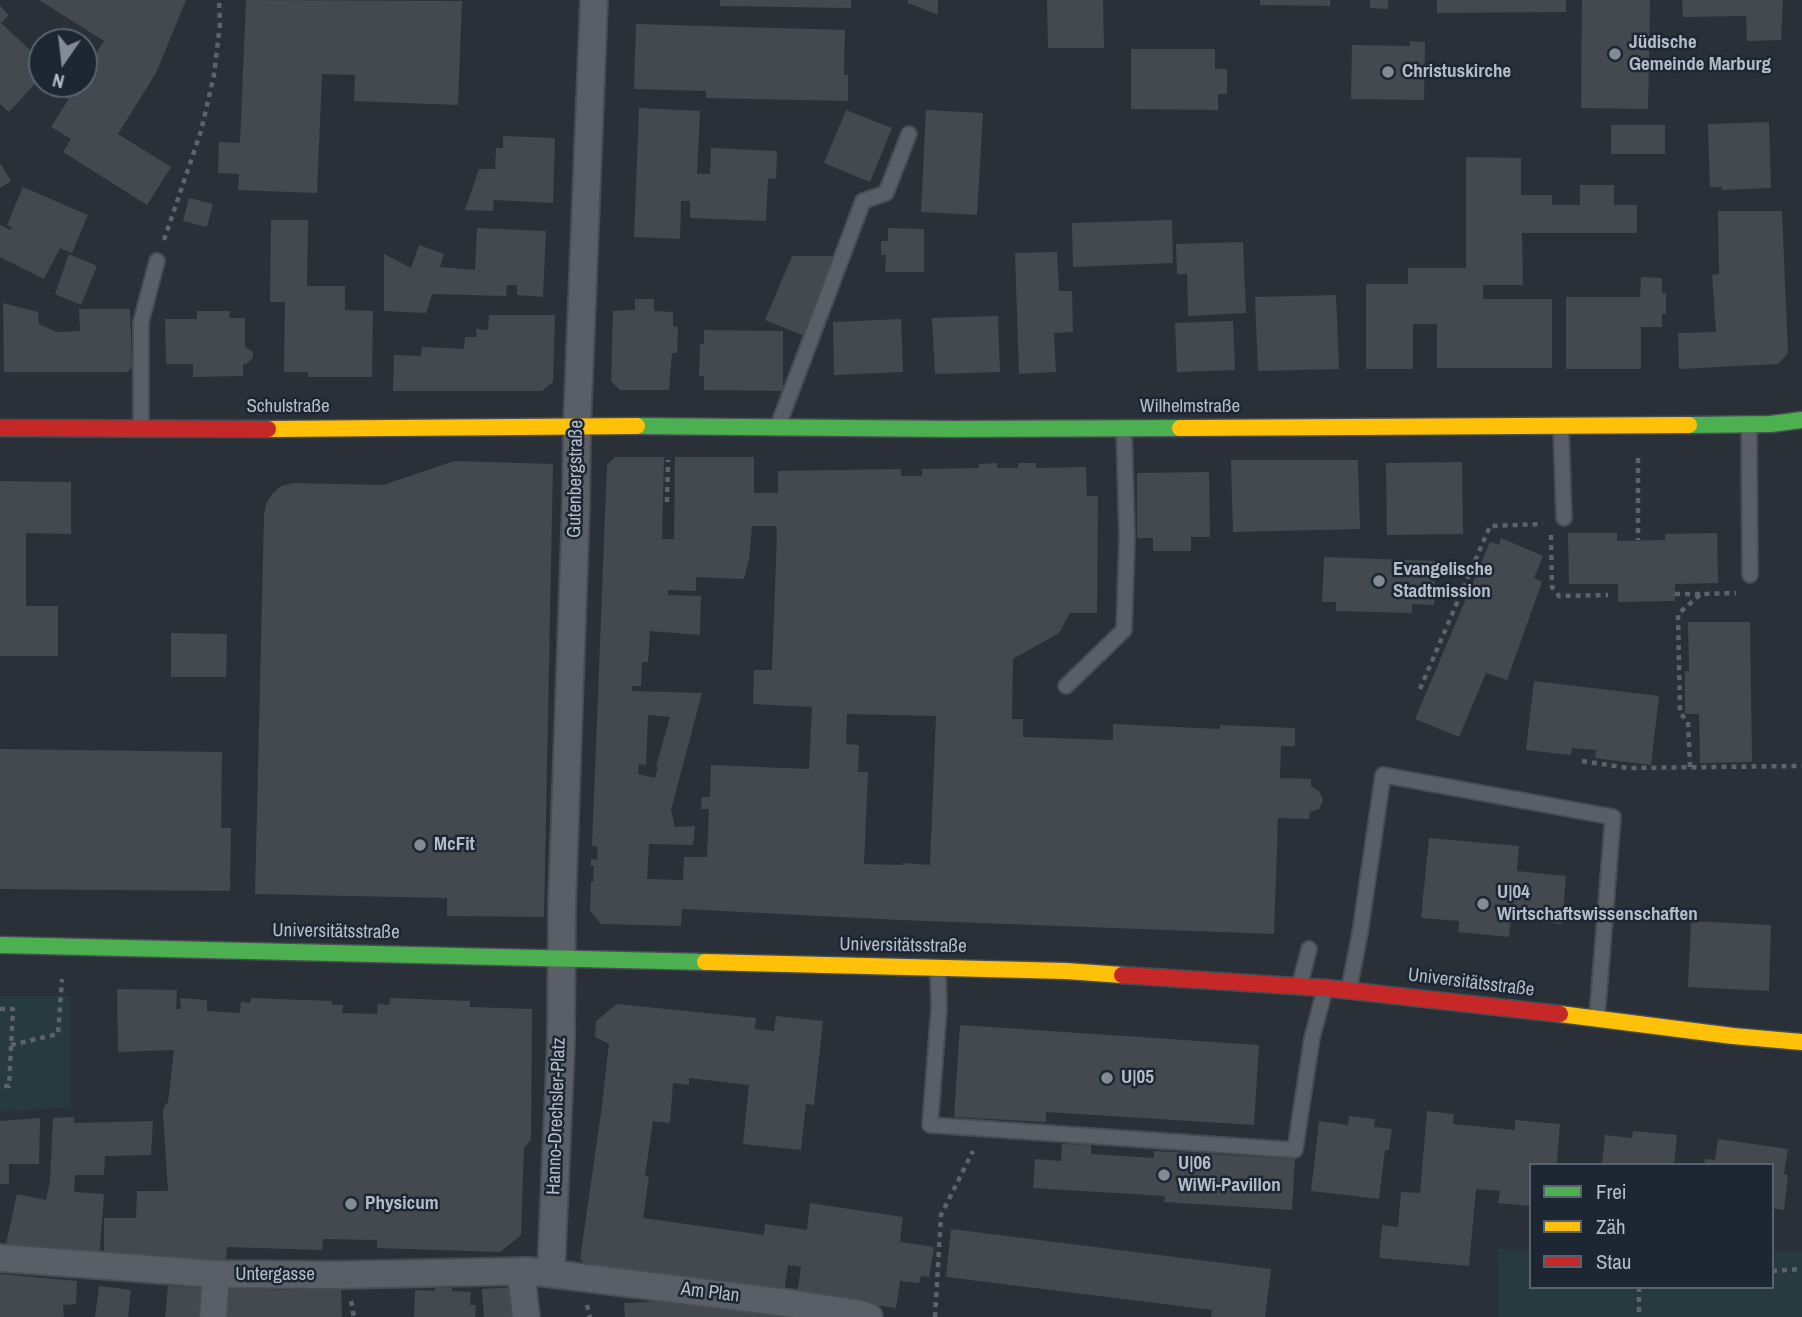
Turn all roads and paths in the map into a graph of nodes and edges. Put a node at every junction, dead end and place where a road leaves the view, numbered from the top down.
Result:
1 (219, 0) edge
2 (594, 0) edge
3 (909, 135) dead end
4 (157, 261) joint
5 (1802, 420) edge
6 (1749, 424) junction
7 (1637, 425) junction
8 (577, 426) junction
9 (1561, 426) junction
10 (0, 428) edge
11 (141, 428) junction
12 (778, 428) junction
13 (1124, 428) junction
14 (1564, 518) dead end
15 (1638, 540) dead end
16 (1750, 575) joint
17 (1675, 594) dead end
18 (1702, 594) junction
19 (1608, 595) dead end
20 (1066, 686) dead end
21 (1420, 689) dead end
22 (1582, 761) dead end
23 (1802, 766) edge
24 (1690, 767) junction
25 (0, 945) edge
26 (64, 947) junction
27 (1309, 948) dead end
28 (562, 959) junction
29 (938, 968) junction
30 (1299, 986) junction
31 (1326, 988) junction
32 (1349, 990) junction
33 (0, 1009) edge
34 (1596, 1020) junction
35 (1802, 1042) edge
36 (11, 1045) junction
37 (0, 1086) edge
38 (984, 1128) junction
39 (0, 1258) edge
40 (1802, 1269) edge
41 (521, 1271) junction
42 (1774, 1271) edge
43 (551, 1273) junction
44 (216, 1274) junction
45 (1639, 1289) edge
46 (213, 1317) edge
47 (526, 1317) edge
48 (869, 1317) edge
49 (935, 1317) edge
50 (1639, 1317) edge

1 - 4 path
2 - 8 street, Gutenbergstraße
3 - 12 lane
4 - 11 lane
5 - 6 main road, Wilhelmstraße
6 - 7 main road, Wilhelmstraße
6 - 16 lane
7 - 9 main road, Wilhelmstraße
7 - 15 path
8 - 11 main road, Schulstraße
8 - 12 main road, Wilhelmstraße
8 - 28 street, Gutenbergstraße
9 - 13 main road, Wilhelmstraße
9 - 14 lane
10 - 11 main road, Schulstraße
12 - 13 main road, Wilhelmstraße
13 - 20 lane
16 - 18 path
17 - 18 path
18 - 24 path
19 - 21 path
22 - 24 path
23 - 24 path
25 - 26 main road, Universitätsstraße
26 - 28 main road, Universitätsstraße
26 - 36 path
27 - 30 lane
28 - 29 main road, Universitätsstraße
28 - 43 street, Hanno-Drechsler-Platz
29 - 30 main road, Universitätsstraße
29 - 38 lane
30 - 31 main road, Universitätsstraße
31 - 32 main road, Universitätsstraße
31 - 38 lane
32 - 34 main road, Universitätsstraße
32 - 34 lane
33 - 36 path
34 - 35 main road, Universitätsstraße
36 - 37 path
38 - 49 path
39 - 44 street, Untergasse
40 - 42 path
41 - 43 street, Untergasse
41 - 44 street, Untergasse
41 - 47 street
43 - 48 street, Am Plan
44 - 46 street
45 - 50 path

